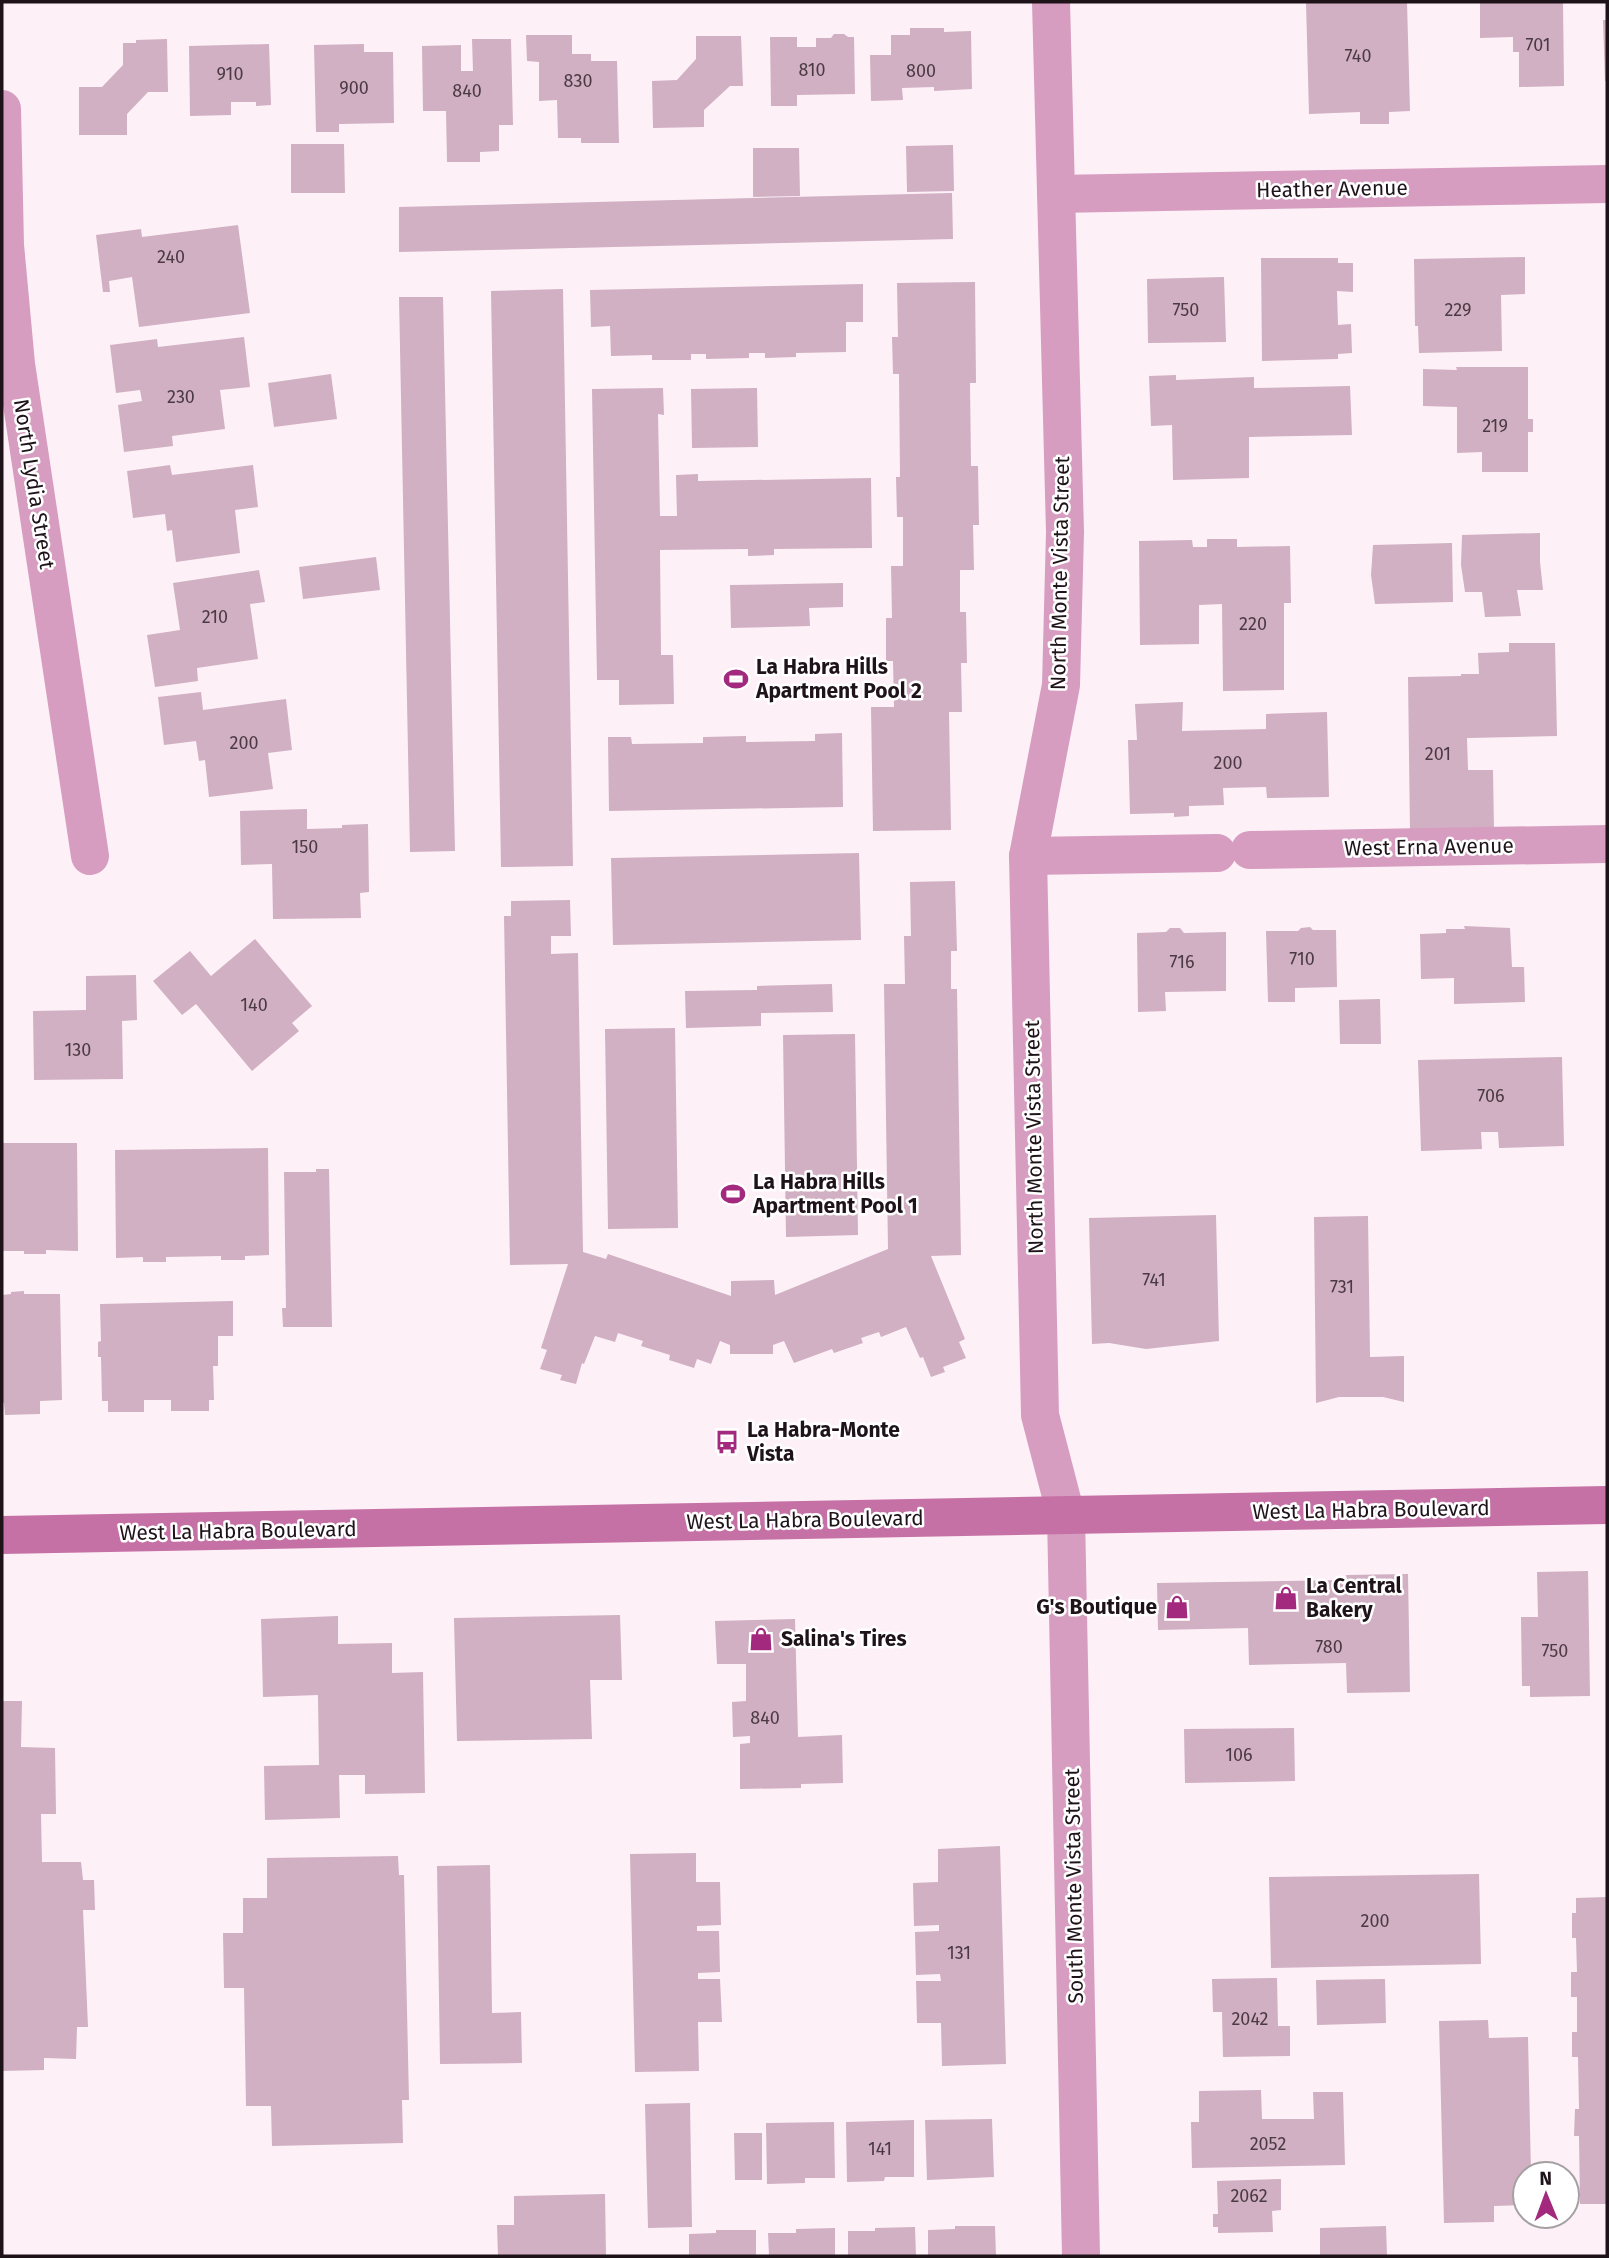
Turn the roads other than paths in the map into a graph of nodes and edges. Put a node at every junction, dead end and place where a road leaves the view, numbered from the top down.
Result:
1 (1051, 2) edge
2 (2, 109) edge
3 (1607, 184) edge
4 (1056, 194) junction
5 (1607, 844) edge
6 (90, 856) dead end
7 (1028, 856) junction
8 (1607, 1505) edge
9 (1066, 1515) junction
10 (2, 1535) edge
11 (1081, 2256) edge

1 - 4 street, North Monte Vista Street
2 - 6 street, North Lydia Street
3 - 4 street, Heather Avenue
4 - 7 street, North Monte Vista Street
5 - 7 street, West Erna Avenue
7 - 9 street, North Monte Vista Street
8 - 9 main road, West La Habra Boulevard
9 - 10 main road, West La Habra Boulevard
9 - 11 street, South Monte Vista Street

